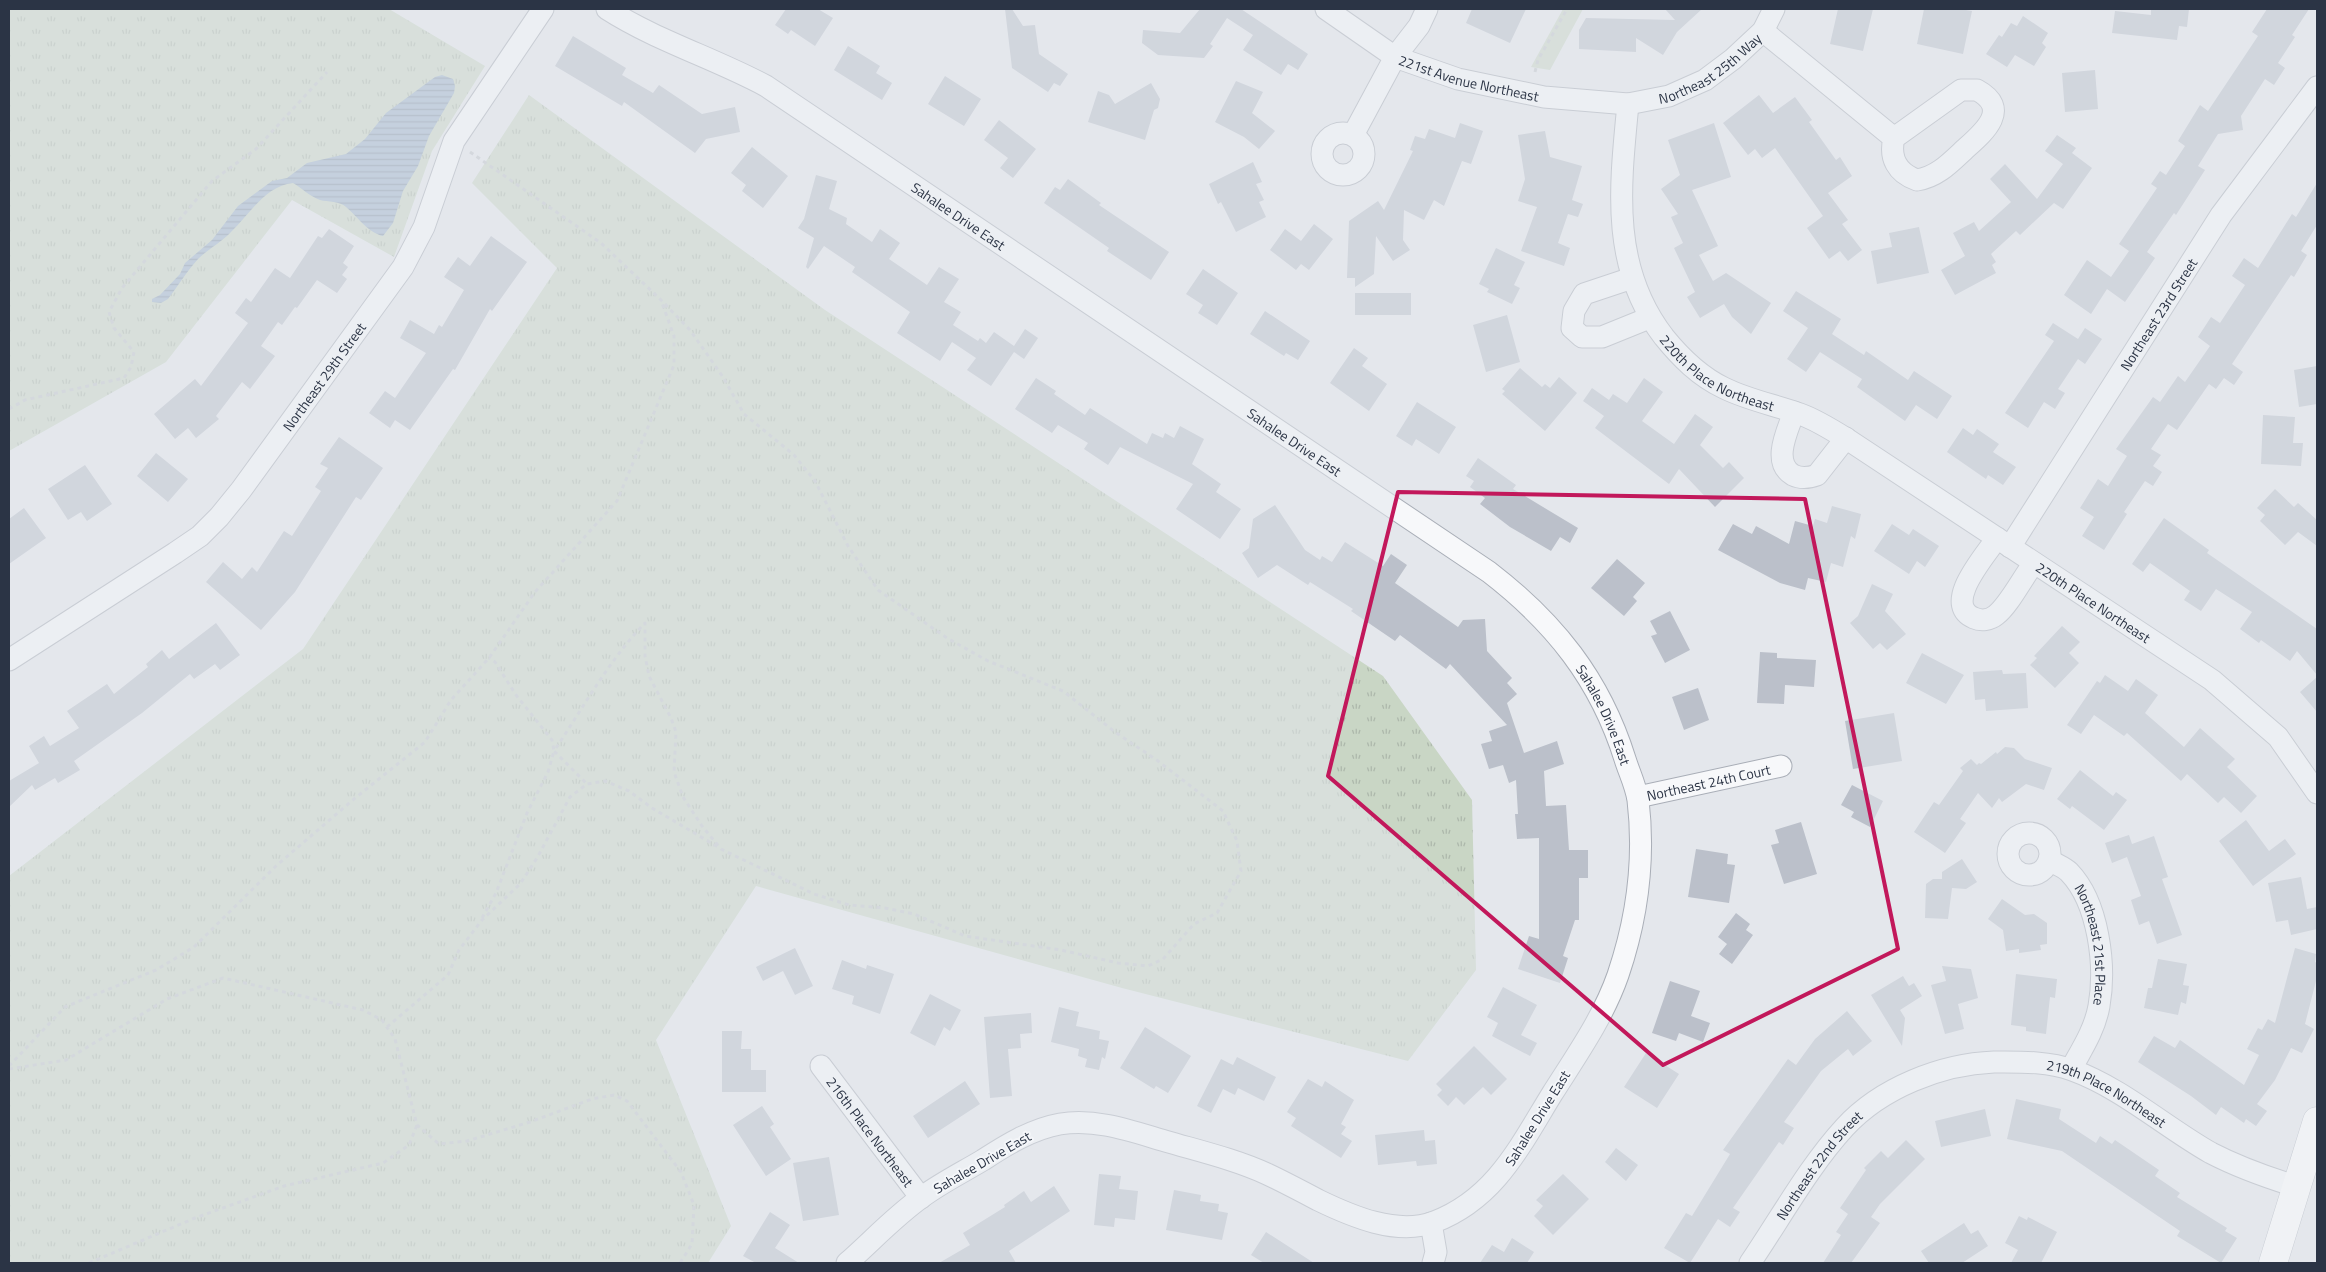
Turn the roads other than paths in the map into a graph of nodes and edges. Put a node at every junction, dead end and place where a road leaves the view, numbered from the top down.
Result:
1 (543, 9) edge
2 (606, 9) edge
3 (1326, 9) edge
4 (1427, 9) edge
5 (1774, 9) edge
6 (1762, 31) junction
7 (1395, 57) junction
8 (2317, 87) edge
9 (1628, 104) junction
10 (1353, 135) dead end
11 (1894, 138) junction
12 (1632, 278) junction
13 (1650, 318) junction
14 (1794, 412) junction
15 (1846, 438) junction
16 (2004, 543) junction
17 (2034, 563) junction
18 (9, 660) edge
19 (1781, 766) dead end
20 (2317, 793) edge
21 (1638, 797) junction
22 (2049, 860) dead end
23 (821, 1066) dead end
24 (2071, 1069) junction
25 (1905, 1085) joint
26 (2317, 1121) edge
27 (2295, 1186) junction
28 (921, 1198) junction
29 (1432, 1223) junction
30 (847, 1263) edge
31 (1433, 1263) edge
32 (1750, 1263) edge
33 (2273, 1263) edge

1 - 18 street, Northeast 29th Street
2 - 21 street, Sahalee Drive East
3 - 7 street, 221st Avenue Northeast
4 - 7 street
5 - 6 street, Northeast 25th Way
6 - 9 street, Northeast 25th Way
6 - 11 street
7 - 9 street, 221st Avenue Northeast
7 - 10 street
8 - 16 street, Northeast 23rd Street
9 - 12 street, 220th Place Northeast
11 - 11 street
12 - 13 street, 220th Place Northeast
12 - 13 street, 220th Place Northeast
13 - 14 street, 220th Place Northeast
14 - 15 street, 220th Place Northeast
14 - 15 street, 220th Place Northeast
15 - 16 street, 220th Place Northeast
16 - 17 street, 220th Place Northeast
16 - 17 street, Northeast 23rd Street
17 - 20 street, 220th Place Northeast
19 - 21 street, Northeast 24th Court
21 - 29 street, Sahalee Drive East
22 - 24 street, Northeast 21st Place
23 - 28 street, 216th Place Northeast
24 - 25 street, 219th Place Northeast
24 - 27 street, 219th Place Northeast
25 - 32 street, Northeast 22nd Street
26 - 27 street
27 - 33 street
28 - 29 street, Sahalee Drive East
28 - 30 street, Sahalee Drive East
29 - 31 street

